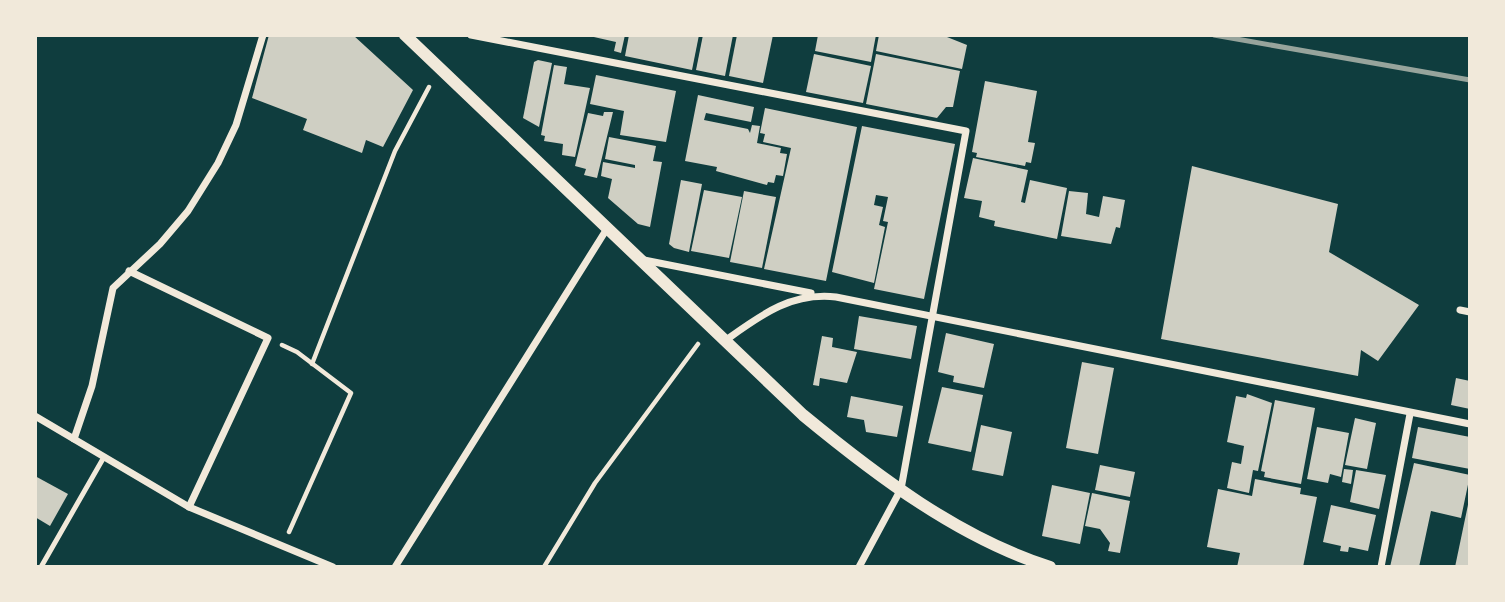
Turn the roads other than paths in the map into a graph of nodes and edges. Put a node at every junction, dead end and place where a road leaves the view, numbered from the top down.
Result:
1 (263, 35) edge
2 (405, 35) edge
3 (471, 35) edge
4 (608, 227) junction
5 (642, 259) junction
6 (129, 271) junction
7 (822, 295) junction
8 (1460, 310) dead end
9 (1470, 312) edge
10 (934, 314) junction
11 (726, 340) junction
12 (1410, 414) junction
13 (35, 416) edge
14 (1470, 424) edge
15 (74, 439) junction
16 (104, 457) junction
17 (901, 489) junction
18 (189, 507) junction
19 (41, 567) edge
20 (333, 567) edge
21 (396, 567) edge
22 (859, 567) edge
23 (1050, 567) edge
24 (1381, 567) edge

1 - 6 street
2 - 4 street
3 - 10 street
4 - 5 street
4 - 21 street
5 - 7 street
5 - 11 street
6 - 15 street
6 - 18 street
7 - 10 street
7 - 11 street
8 - 9 street
10 - 12 street
10 - 17 street
11 - 17 street
12 - 14 street
12 - 24 street
13 - 15 street
15 - 16 street
16 - 18 street
16 - 19 lane
17 - 22 street
17 - 23 street
18 - 20 street

